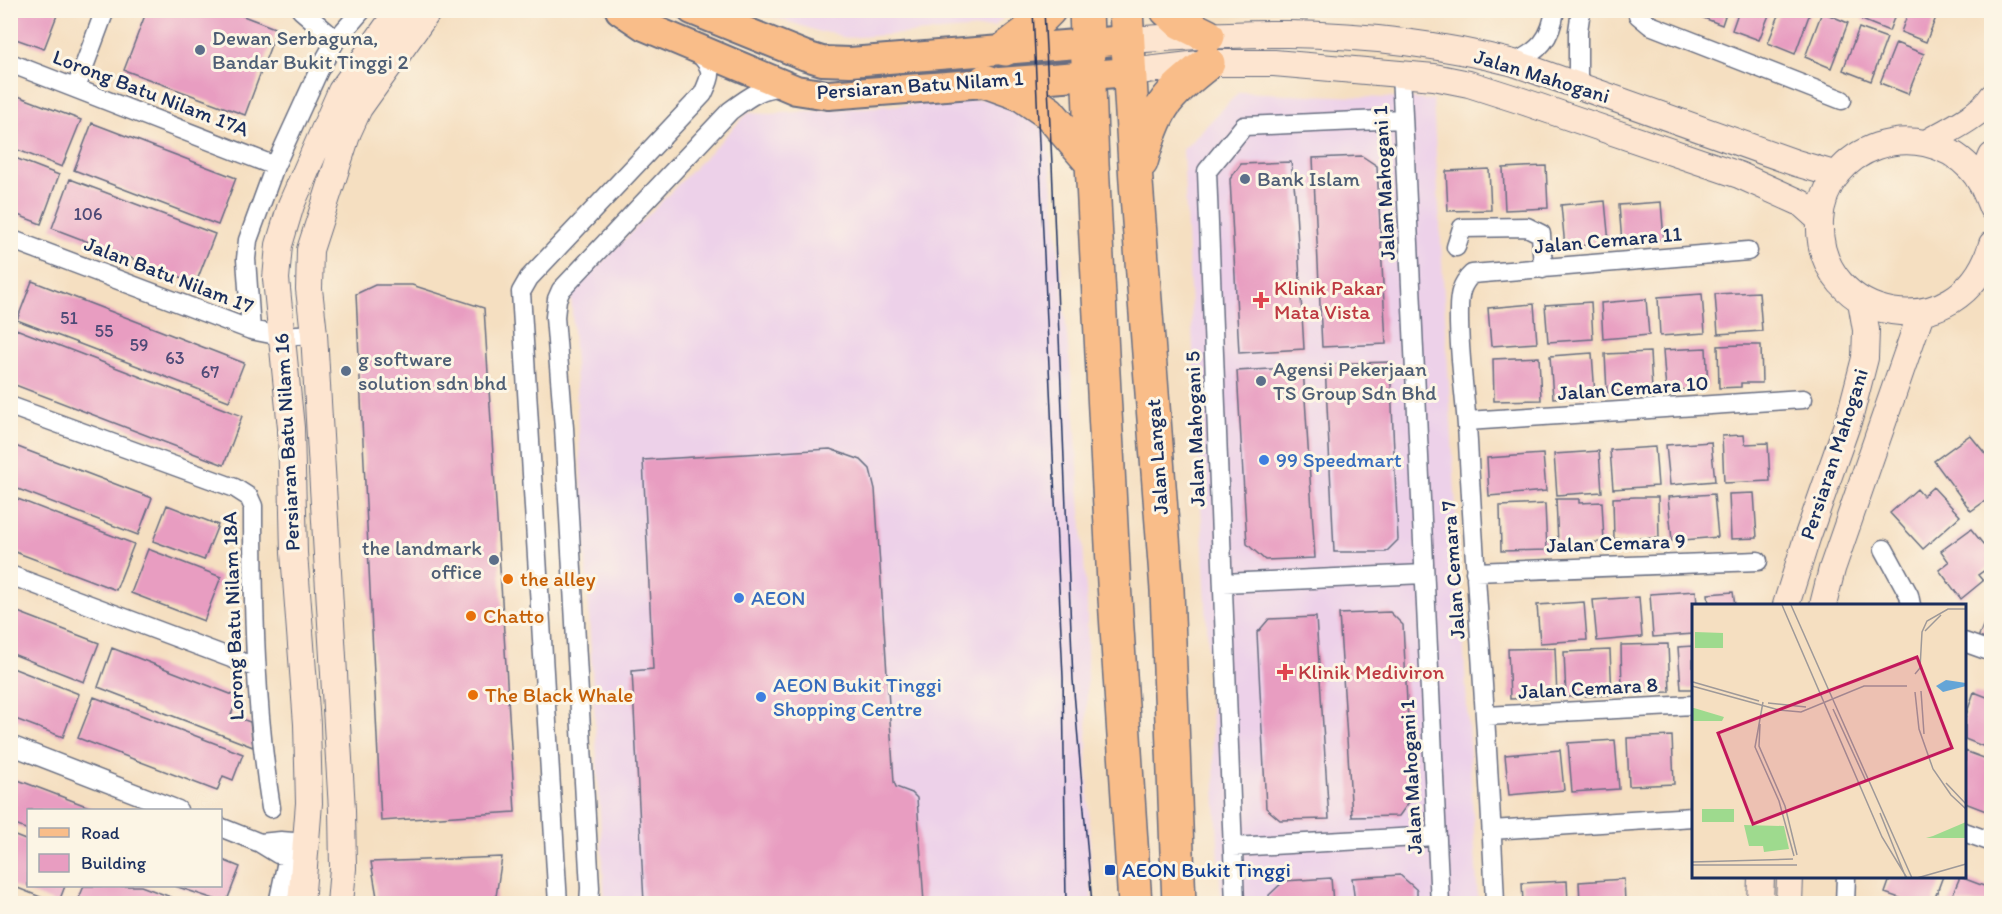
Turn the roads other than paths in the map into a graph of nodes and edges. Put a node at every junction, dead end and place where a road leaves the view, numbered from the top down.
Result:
1 (105, 10) edge
2 (301, 10) edge
3 (362, 10) edge
4 (399, 10) edge
5 (429, 10) edge
6 (620, 10) edge
7 (692, 10) edge
8 (1049, 10) edge
9 (1167, 10) edge
10 (1555, 10) edge
11 (1581, 10) edge
12 (1638, 13) edge
13 (336, 40) junction
14 (1127, 41) edge
15 (1088, 42) edge
16 (694, 47) junction
17 (1005, 49) junction
18 (1208, 50) junction
19 (10, 63) edge
20 (1514, 63) junction
21 (1401, 73) junction
22 (985, 81) junction
23 (1578, 85) junction
24 (76, 88) junction
25 (796, 90) junction
26 (1992, 97) edge
27 (1842, 100) dead end
28 (1403, 119) junction
29 (1926, 142) junction
30 (1992, 156) edge
31 (1092, 163) junction
32 (275, 165) junction
33 (1837, 175) junction
34 (1136, 182) junction
35 (1981, 182) junction
36 (1992, 208) edge
37 (1820, 220) junction
38 (10, 239) edge
39 (1992, 244) edge
40 (1456, 247) dead end
41 (1748, 251) dead end
42 (1543, 268) junction
43 (1472, 274) joint
44 (1861, 301) junction
45 (1921, 313) junction
46 (251, 330) junction
47 (314, 334) junction
48 (281, 336) junction
49 (1803, 399) dead end
50 (10, 406) edge
51 (1467, 421) junction
52 (1884, 549) dead end
53 (1758, 561) dead end
54 (1475, 572) junction
55 (1424, 574) junction
56 (10, 575) edge
57 (1223, 583) junction
58 (1786, 604) edge
59 (1823, 604) edge
60 (1911, 604) edge
61 (1966, 642) edge
62 (1992, 652) edge
63 (255, 667) junction
64 (1692, 705) edge
65 (1486, 716) junction
66 (10, 745) edge
67 (271, 808) dead end
68 (175, 809) edge
69 (1692, 817) edge
70 (222, 828) edge
71 (1492, 830) junction
72 (1966, 832) edge
73 (1436, 836) junction
74 (1992, 842) edge
75 (1233, 847) junction
76 (300, 853) junction
77 (1790, 878) edge
78 (1846, 878) edge
79 (278, 903) edge
80 (301, 903) edge
81 (340, 903) edge
82 (558, 903) edge
83 (589, 903) edge
84 (1135, 903) edge
85 (1179, 903) edge
86 (1235, 903) edge
87 (1440, 903) edge
88 (1495, 903) edge
89 (1789, 903) edge
90 (1845, 903) edge

1 - 24 street
2 - 13 street
3 - 13 street
4 - 48 main road, Persiaran Batu Nilam 16
5 - 47 main road, Persiaran Batu Nilam 16
6 - 16 main road, Persiaran Batu Nilam 1
7 - 17 main road, Persiaran Batu Nilam 1
8 - 17 highway
9 - 18 highway
10 - 20 street
11 - 23 street
12 - 27 street
13 - 32 street
14 - 15 main road, Persiaran Batu Nilam 1
14 - 18 main road, Jalan Mahogani
14 - 34 highway, Jalan Langat
15 - 17 main road, Persiaran Batu Nilam 1
15 - 22 main road, Persiaran Batu Nilam 1
15 - 31 highway
16 - 25 main road, Persiaran Batu Nilam 1
16 - 82 street
18 - 20 main road, Jalan Mahogani
18 - 21 main road, Jalan Mahogani
18 - 34 highway
19 - 24 street, Lorong Batu Nilam 17A
20 - 23 main road, Jalan Mahogani
21 - 28 street, Jalan Mahogani 1
21 - 37 main road, Jalan Mahogani
22 - 25 main road, Persiaran Batu Nilam 1
22 - 31 highway
23 - 33 main road, Jalan Mahogani
24 - 32 street, Lorong Batu Nilam 17A
25 - 83 street
26 - 29 main road
28 - 55 street, Jalan Mahogani 1
28 - 57 street, Jalan Mahogani 5
29 - 33 main road
29 - 35 main road
30 - 35 main road
31 - 84 highway
32 - 46 street
33 - 37 main road
34 - 85 highway, Jalan Langat
35 - 36 main road
37 - 44 main road
38 - 46 street, Jalan Batu Nilam 17
39 - 45 main road
40 - 42 street
41 - 42 street, Jalan Cemara 11
42 - 43 street, Jalan Cemara 11
43 - 51 street, Jalan Cemara 7
44 - 45 main road
44 - 58 main road, Persiaran Mahogani
45 - 59 main road, Persiaran Mahogani
46 - 48 street, Jalan Batu Nilam 17
47 - 48 street, Jalan Batu Nilam 17
47 - 81 main road, Persiaran Batu Nilam 16
48 - 76 main road, Persiaran Batu Nilam 16
49 - 51 street, Jalan Cemara 10
50 - 63 street, Lorong Batu Nilam 18A
51 - 54 street, Jalan Cemara 7
52 - 60 street
53 - 54 street, Jalan Cemara 9
54 - 65 street, Jalan Cemara 7
55 - 57 street
55 - 73 street, Jalan Mahogani 1
56 - 63 street
57 - 75 street, Jalan Mahogani 5
61 - 62 street
63 - 67 street, Lorong Batu Nilam 18A
64 - 65 street, Jalan Cemara 8
65 - 71 street, Jalan Cemara 7
66 - 68 street
69 - 71 street
70 - 76 street
71 - 88 street, Jalan Cemara 7
72 - 74 street
73 - 75 street
73 - 87 street, Jalan Mahogani 1
75 - 86 street, Jalan Mahogani 5
76 - 79 street
76 - 80 main road, Persiaran Batu Nilam 16
77 - 89 main road
78 - 90 street

